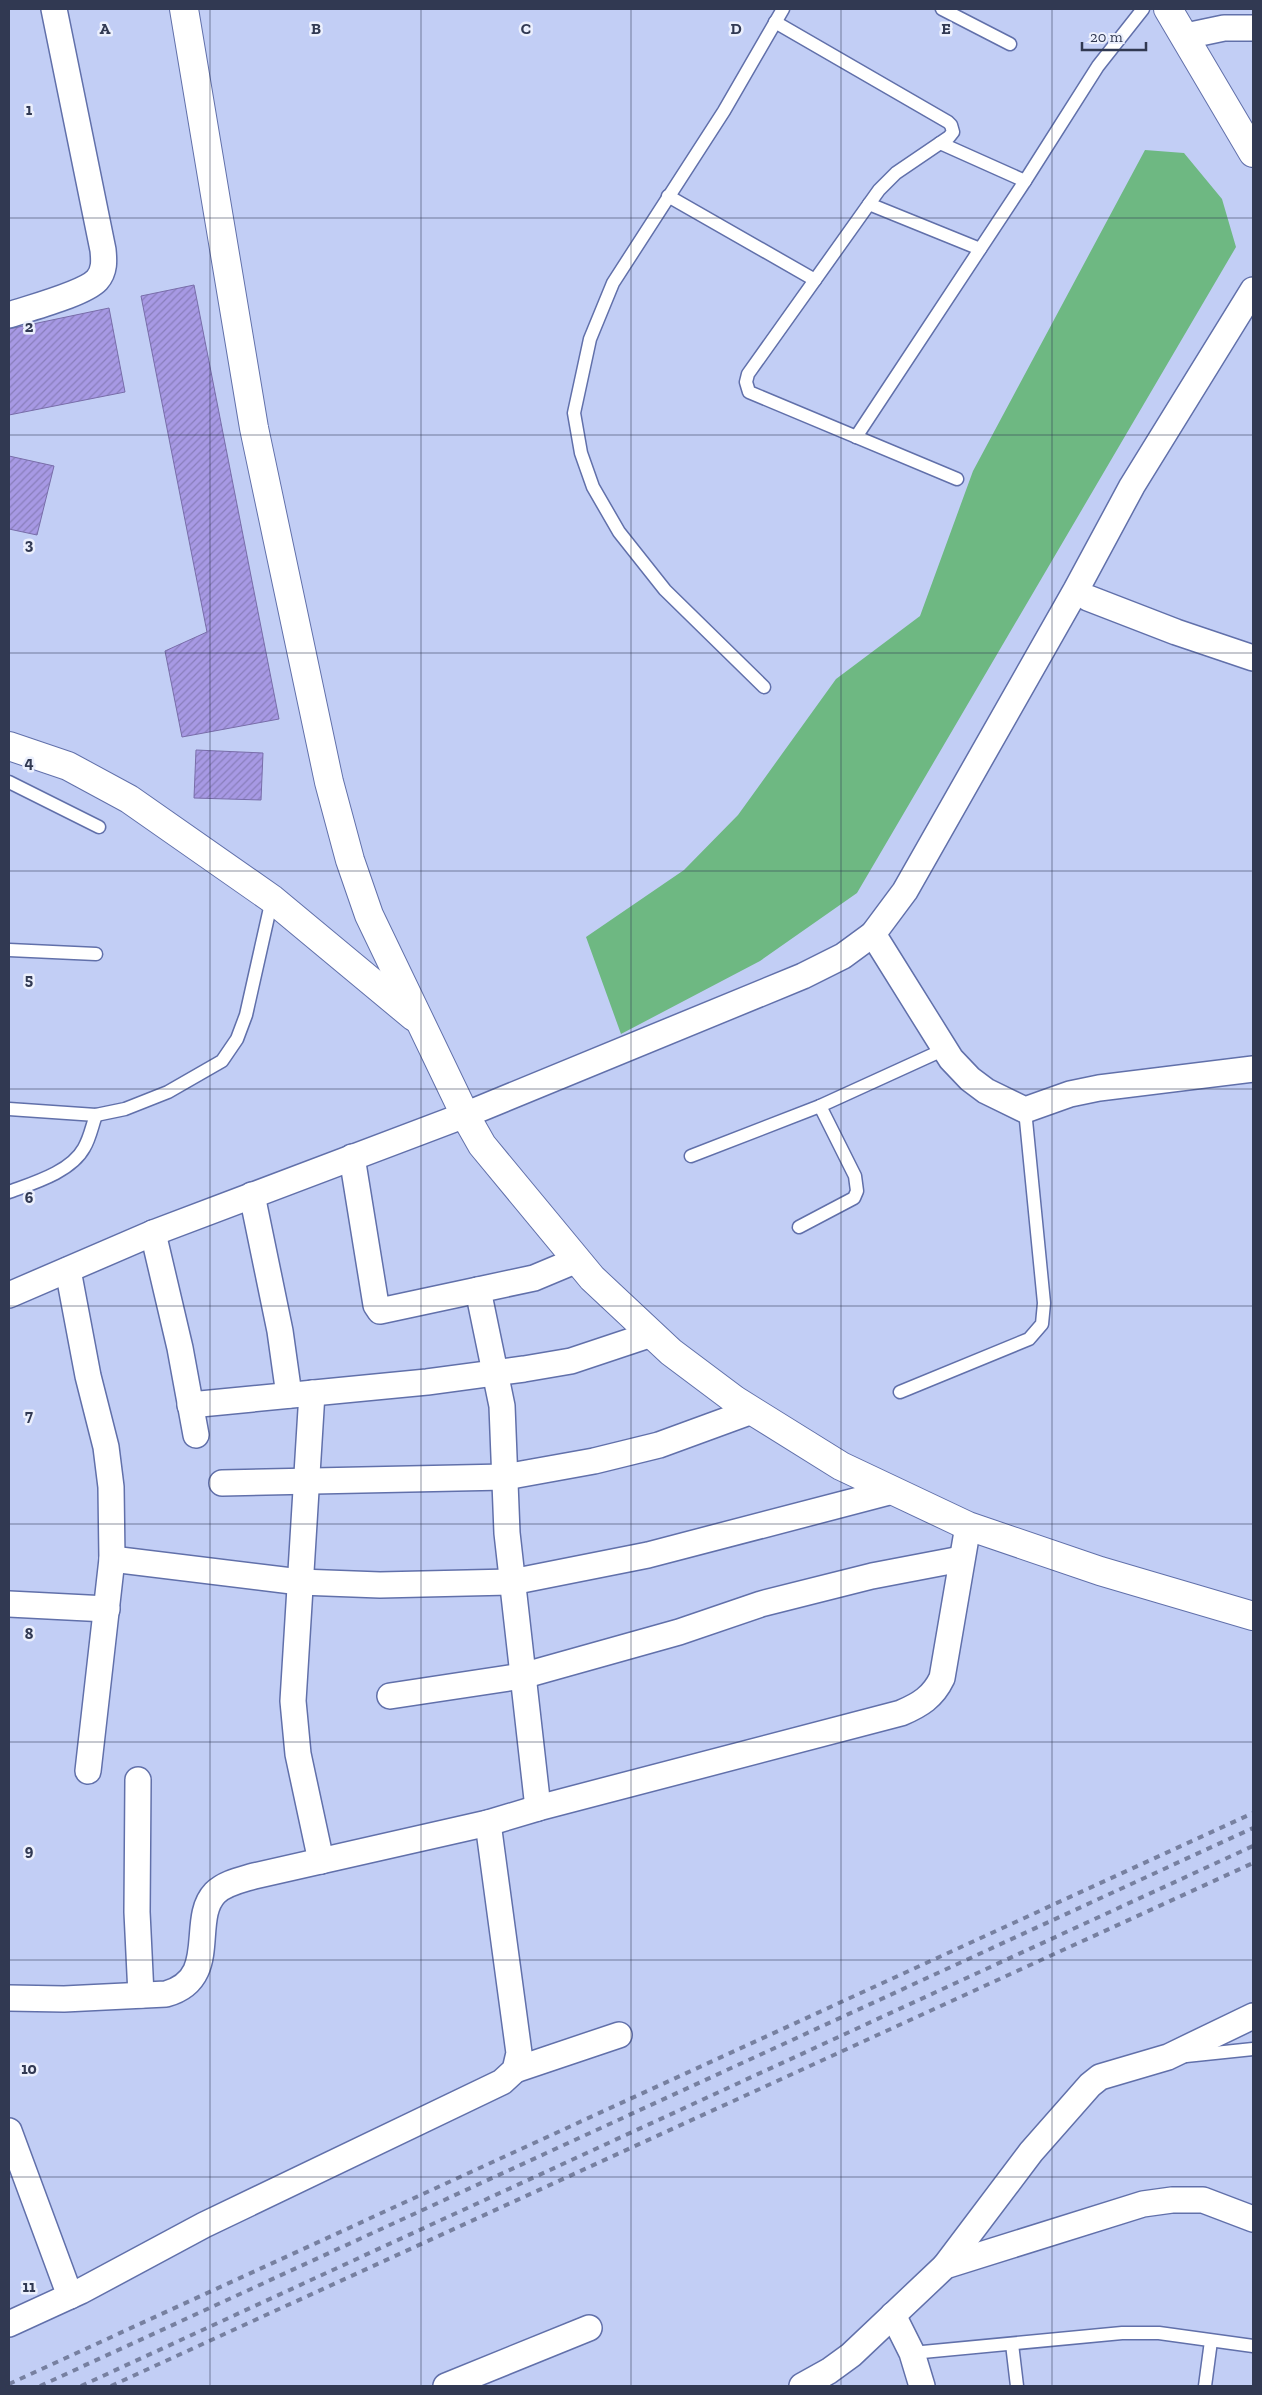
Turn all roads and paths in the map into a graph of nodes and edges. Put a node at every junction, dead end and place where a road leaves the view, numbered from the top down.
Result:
1 (54, 9) edge
2 (184, 9) edge
3 (783, 9) edge
4 (942, 9) edge
5 (1143, 9) edge
6 (1168, 9) edge
7 (775, 22) junction
8 (1253, 28) edge
9 (1186, 36) junction
10 (1010, 44) dead end
11 (940, 144) junction
12 (1251, 145) edge
13 (1025, 180) junction
14 (668, 196) junction
15 (869, 204) junction
16 (980, 249) junction
17 (814, 280) junction
18 (1253, 290) edge
19 (9, 315) edge
20 (856, 437) junction
21 (957, 479) dead end
22 (1088, 598) dead end
23 (1253, 658) edge
24 (764, 686) dead end
25 (9, 746) edge
26 (9, 782) edge
27 (99, 827) dead end
28 (272, 899) junction
29 (873, 934) junction
30 (9, 950) edge
31 (96, 954) dead end
32 (420, 1022) junction
33 (945, 1049) junction
34 (1253, 1069) edge
35 (820, 1106) junction
36 (9, 1109) edge
37 (1025, 1110) junction
38 (96, 1115) junction
39 (465, 1115) junction
40 (691, 1156) dead end
41 (352, 1157) junction
42 (9, 1192) edge
43 (252, 1195) junction
44 (799, 1226) dead end
45 (154, 1233) junction
46 (577, 1260) junction
47 (68, 1270) junction
48 (478, 1290) junction
49 (9, 1295) edge
50 (652, 1334) junction
51 (496, 1372) junction
52 (900, 1392) dead end
53 (301, 1394) junction
54 (190, 1405) junction
55 (752, 1411) junction
56 (196, 1435) dead end
57 (505, 1477) junction
58 (306, 1482) junction
59 (222, 1483) dead end
60 (893, 1491) junction
61 (968, 1526) junction
62 (112, 1559) junction
63 (961, 1559) junction
64 (300, 1582) junction
65 (512, 1582) junction
66 (9, 1604) edge
67 (107, 1609) junction
68 (1253, 1616) edge
69 (522, 1676) junction
70 (390, 1696) dead end
71 (88, 1771) dead end
72 (138, 1780) dead end
73 (538, 1808) junction
74 (488, 1823) junction
75 (322, 1861) junction
76 (141, 1995) junction
77 (9, 1998) edge
78 (1253, 2016) edge
79 (619, 2035) dead end
80 (1253, 2049) edge
81 (1168, 2057) junction
82 (515, 2070) junction
83 (9, 2131) edge
84 (1253, 2219) edge
85 (945, 2266) junction
86 (70, 2296) junction
87 (893, 2315) junction
88 (9, 2324) edge
89 (589, 2328) dead end
90 (1210, 2341) junction
91 (1012, 2344) junction
92 (1253, 2346) edge
93 (912, 2353) junction
94 (446, 2386) edge
95 (802, 2386) edge
96 (922, 2386) edge
97 (1017, 2386) edge
98 (1204, 2386) edge

1 - 19 street
2 - 32 street
3 - 7 lane
4 - 10 lane
5 - 13 lane
6 - 9 street
7 - 11 lane
7 - 14 lane
8 - 9 street
9 - 12 street
11 - 13 lane
11 - 15 lane
13 - 16 lane
14 - 17 lane
14 - 24 lane
15 - 16 lane
15 - 17 lane
16 - 20 lane
17 - 20 lane
18 - 29 street
20 - 21 lane
22 - 23 street
25 - 28 street
26 - 27 lane
28 - 32 street
28 - 38 lane
29 - 33 street
29 - 39 street
30 - 31 lane
32 - 39 street
33 - 35 lane
33 - 37 street
34 - 37 street
35 - 40 lane
35 - 44 lane
36 - 38 lane
37 - 52 lane
38 - 42 lane
39 - 41 street
39 - 46 street
41 - 43 street
41 - 48 street
43 - 45 street
43 - 53 street
45 - 47 street
45 - 54 street
46 - 48 street
46 - 50 street
47 - 49 street
47 - 62 street
48 - 51 street
50 - 51 street
50 - 55 street
51 - 53 street
51 - 57 street
53 - 54 street
53 - 58 street
54 - 56 street
55 - 57 street
55 - 60 street
57 - 58 street
57 - 65 street
58 - 59 street
58 - 64 street
60 - 61 street
60 - 65 street
61 - 63 street
61 - 68 street
62 - 64 street
62 - 67 street
63 - 69 street
63 - 73 street
64 - 65 street
64 - 75 street
65 - 69 street
66 - 67 street
67 - 71 street
69 - 70 street
69 - 73 street
72 - 76 street
73 - 74 street
74 - 75 street
74 - 82 street
75 - 76 street
76 - 77 street
78 - 81 street
79 - 82 street
80 - 81 lane
81 - 85 street
82 - 86 street
83 - 86 street
84 - 85 street
85 - 87 street
86 - 88 street
87 - 93 street
87 - 95 street
89 - 94 street
90 - 91 lane
90 - 92 lane
90 - 98 lane
91 - 93 lane
91 - 97 lane
93 - 96 street

